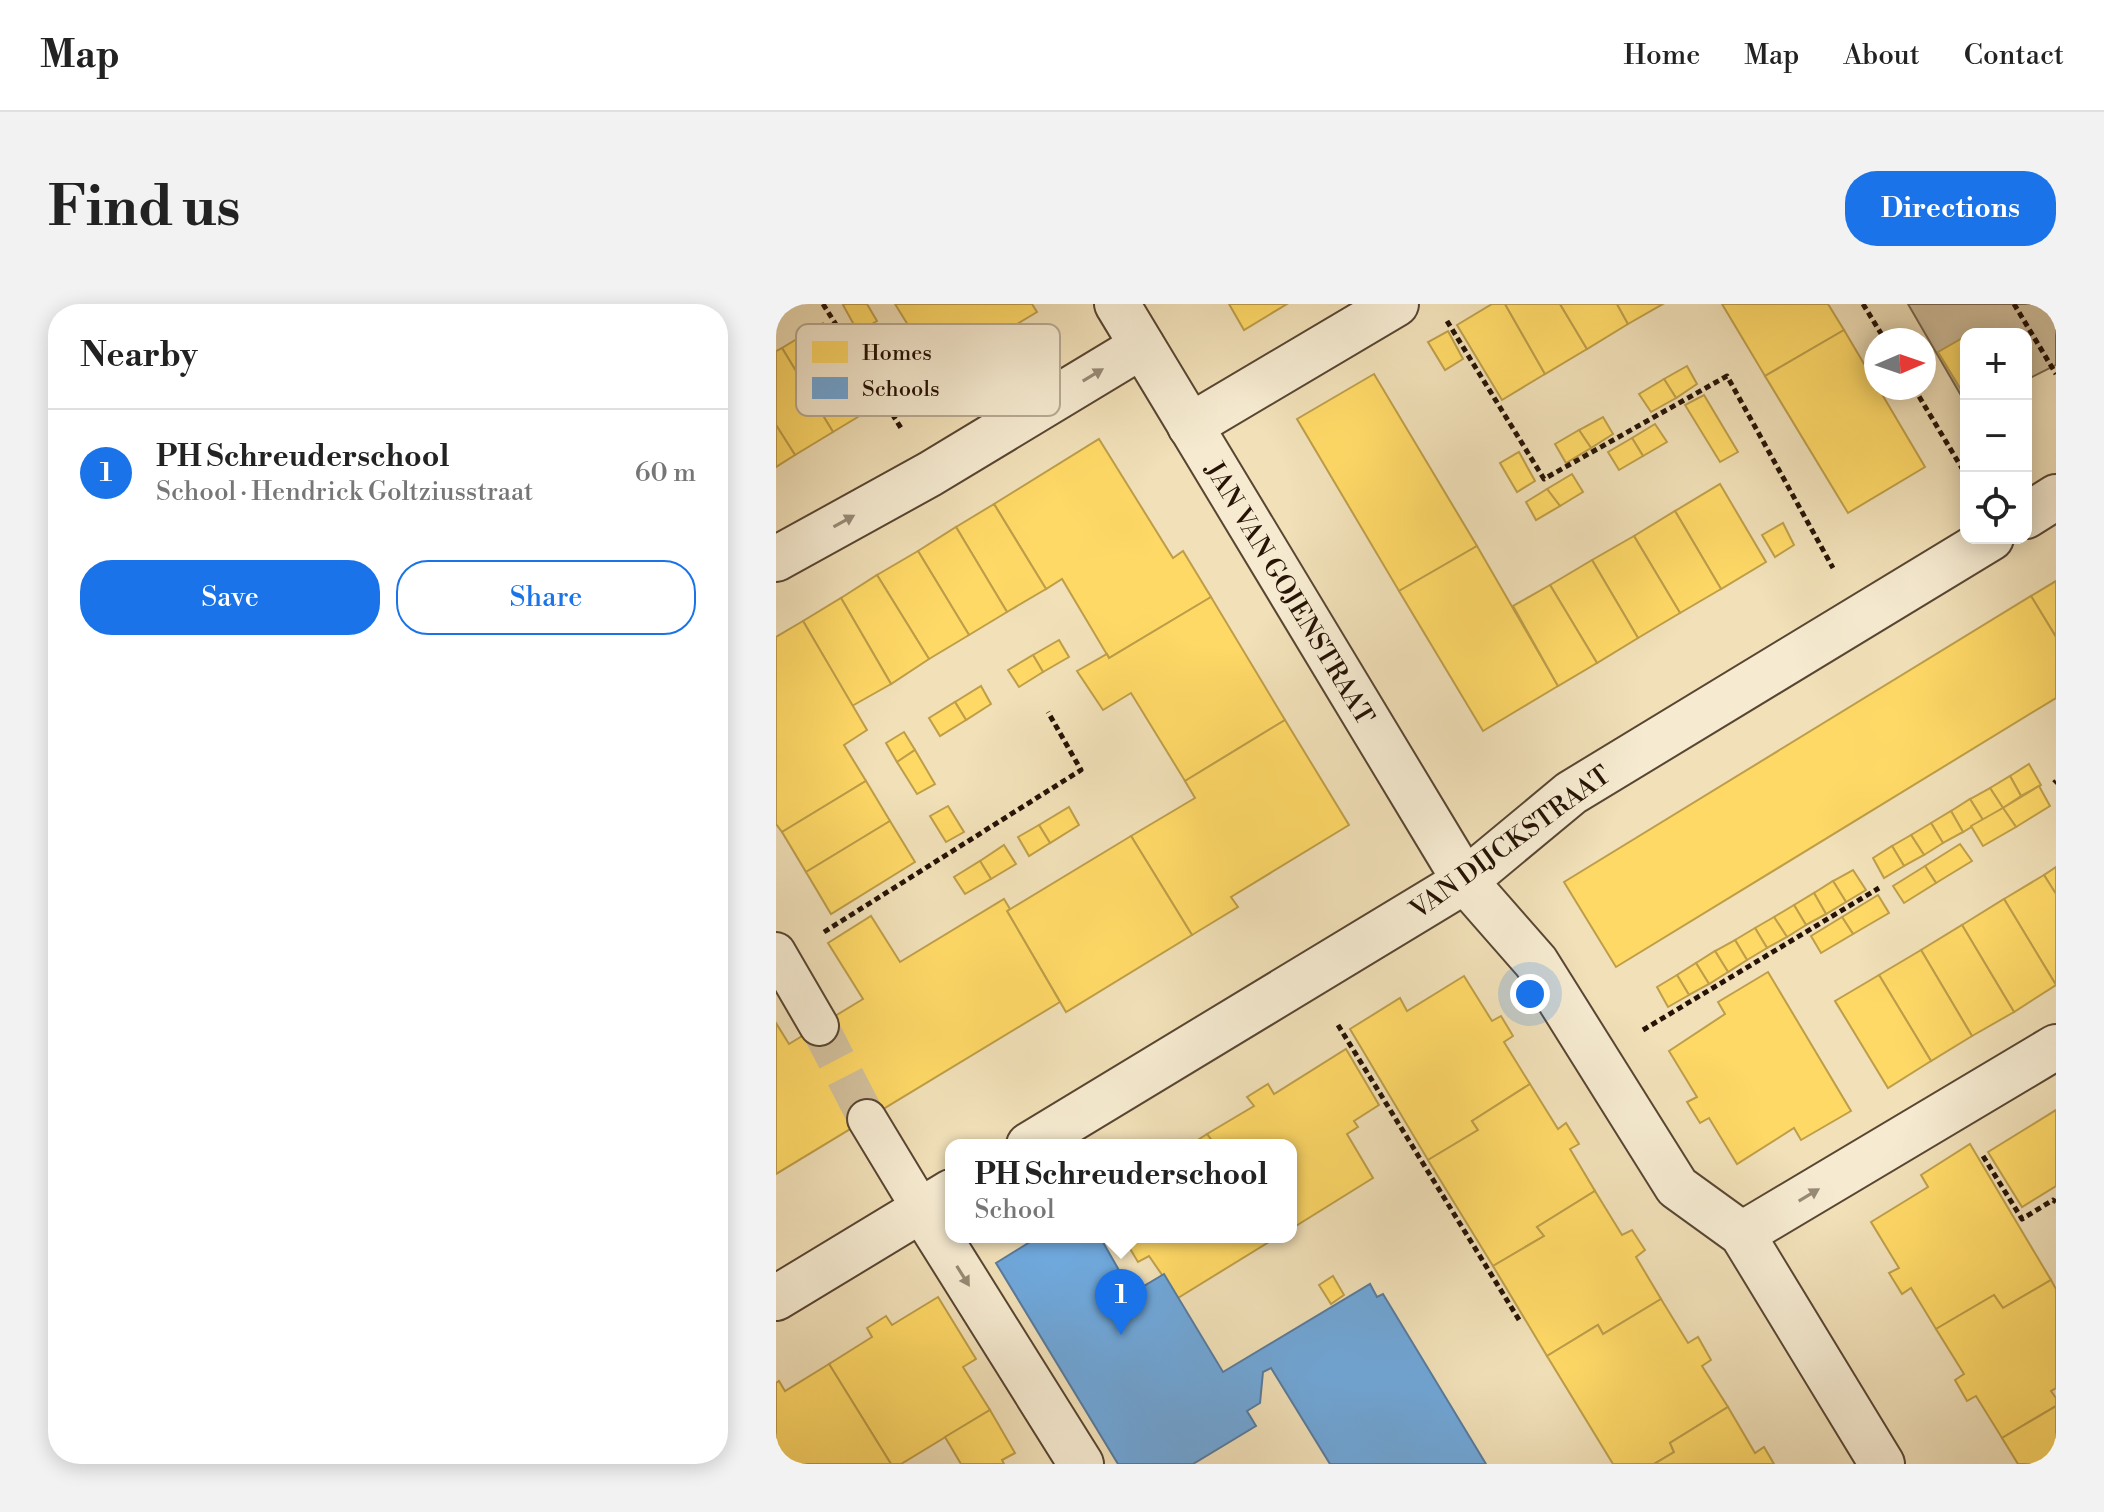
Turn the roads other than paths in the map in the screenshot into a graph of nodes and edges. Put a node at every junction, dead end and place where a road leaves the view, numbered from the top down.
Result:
1 (1117, 304) edge
2 (1396, 304) edge
3 (1142, 346) junction
4 (1060, 396) edge
5 (1026, 416) edge
6 (1190, 426) junction
7 (2056, 497) edge
8 (2032, 512) edge
9 (1981, 544) edge
10 (776, 559) edge
11 (1465, 881) junction
12 (778, 956) edge
13 (819, 1026) tunnel mouth
14 (2056, 1047) edge
15 (867, 1119) tunnel mouth
16 (1039, 1139) edge
17 (936, 1201) edge
18 (1742, 1234) junction
19 (959, 1243) edge
20 (776, 1298) edge
21 (1081, 1464) edge
22 (1882, 1464) edge

1 - 3 street, JAN VAN GOJENSTRAAT
2 - 6 street
4 -> 3 street
3 - 6 street, JAN VAN GOJENSTRAAT
10 -> 5 street
6 - 11 street, JAN VAN GOJENSTRAAT
7 - 8 street
9 - 11 street, VAN DIJCKSTRAAT
11 - 16 street, VAN DIJCKSTRAAT
11 - 18 street, JAN VAN GOJENSTRAAT
12 - 13 street
18 -> 14 street
15 - 17 street
17 - 20 street
18 - 22 street
19 -> 21 street

